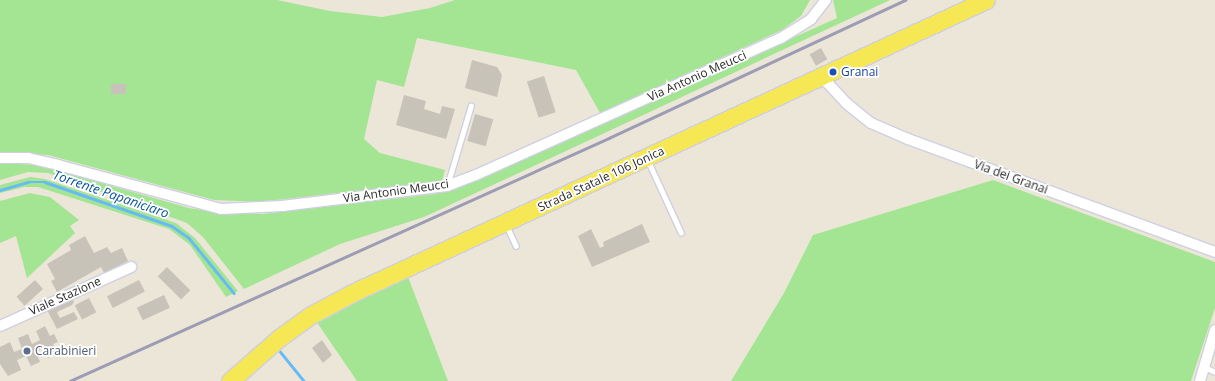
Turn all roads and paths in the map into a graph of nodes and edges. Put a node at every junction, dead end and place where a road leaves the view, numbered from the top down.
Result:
1 (818, 0) edge
2 (826, 0) edge
3 (986, 0) edge
4 (811, 19) junction
5 (822, 77) junction
6 (470, 105) dead end
7 (0, 158) edge
8 (646, 159) junction
9 (447, 186) junction
10 (505, 223) junction
11 (681, 233) dead end
12 (516, 246) dead end
13 (1215, 252) edge
14 (130, 266) dead end
15 (0, 326) edge
16 (1215, 330) edge
17 (1204, 367) junction
18 (1215, 372) edge
19 (230, 381) edge
20 (1200, 381) edge

1 - 4 street
2 - 4 street, Via Antonio Meucci
3 - 5 main road, Strada Statale 106 Jonica
4 - 9 street, Via Antonio Meucci
5 - 8 main road, Strada Statale 106 Jonica
5 - 13 street, Via dei Granai
6 - 9 lane
7 - 9 street, Via Antonio Meucci
8 - 10 main road, Strada Statale 106 Jonica
8 - 11 lane
10 - 12 lane
10 - 19 main road, Strada Statale 106 Jonica
14 - 15 street, Viale Stazione
16 - 17 street
17 - 18 lane
17 - 20 street

